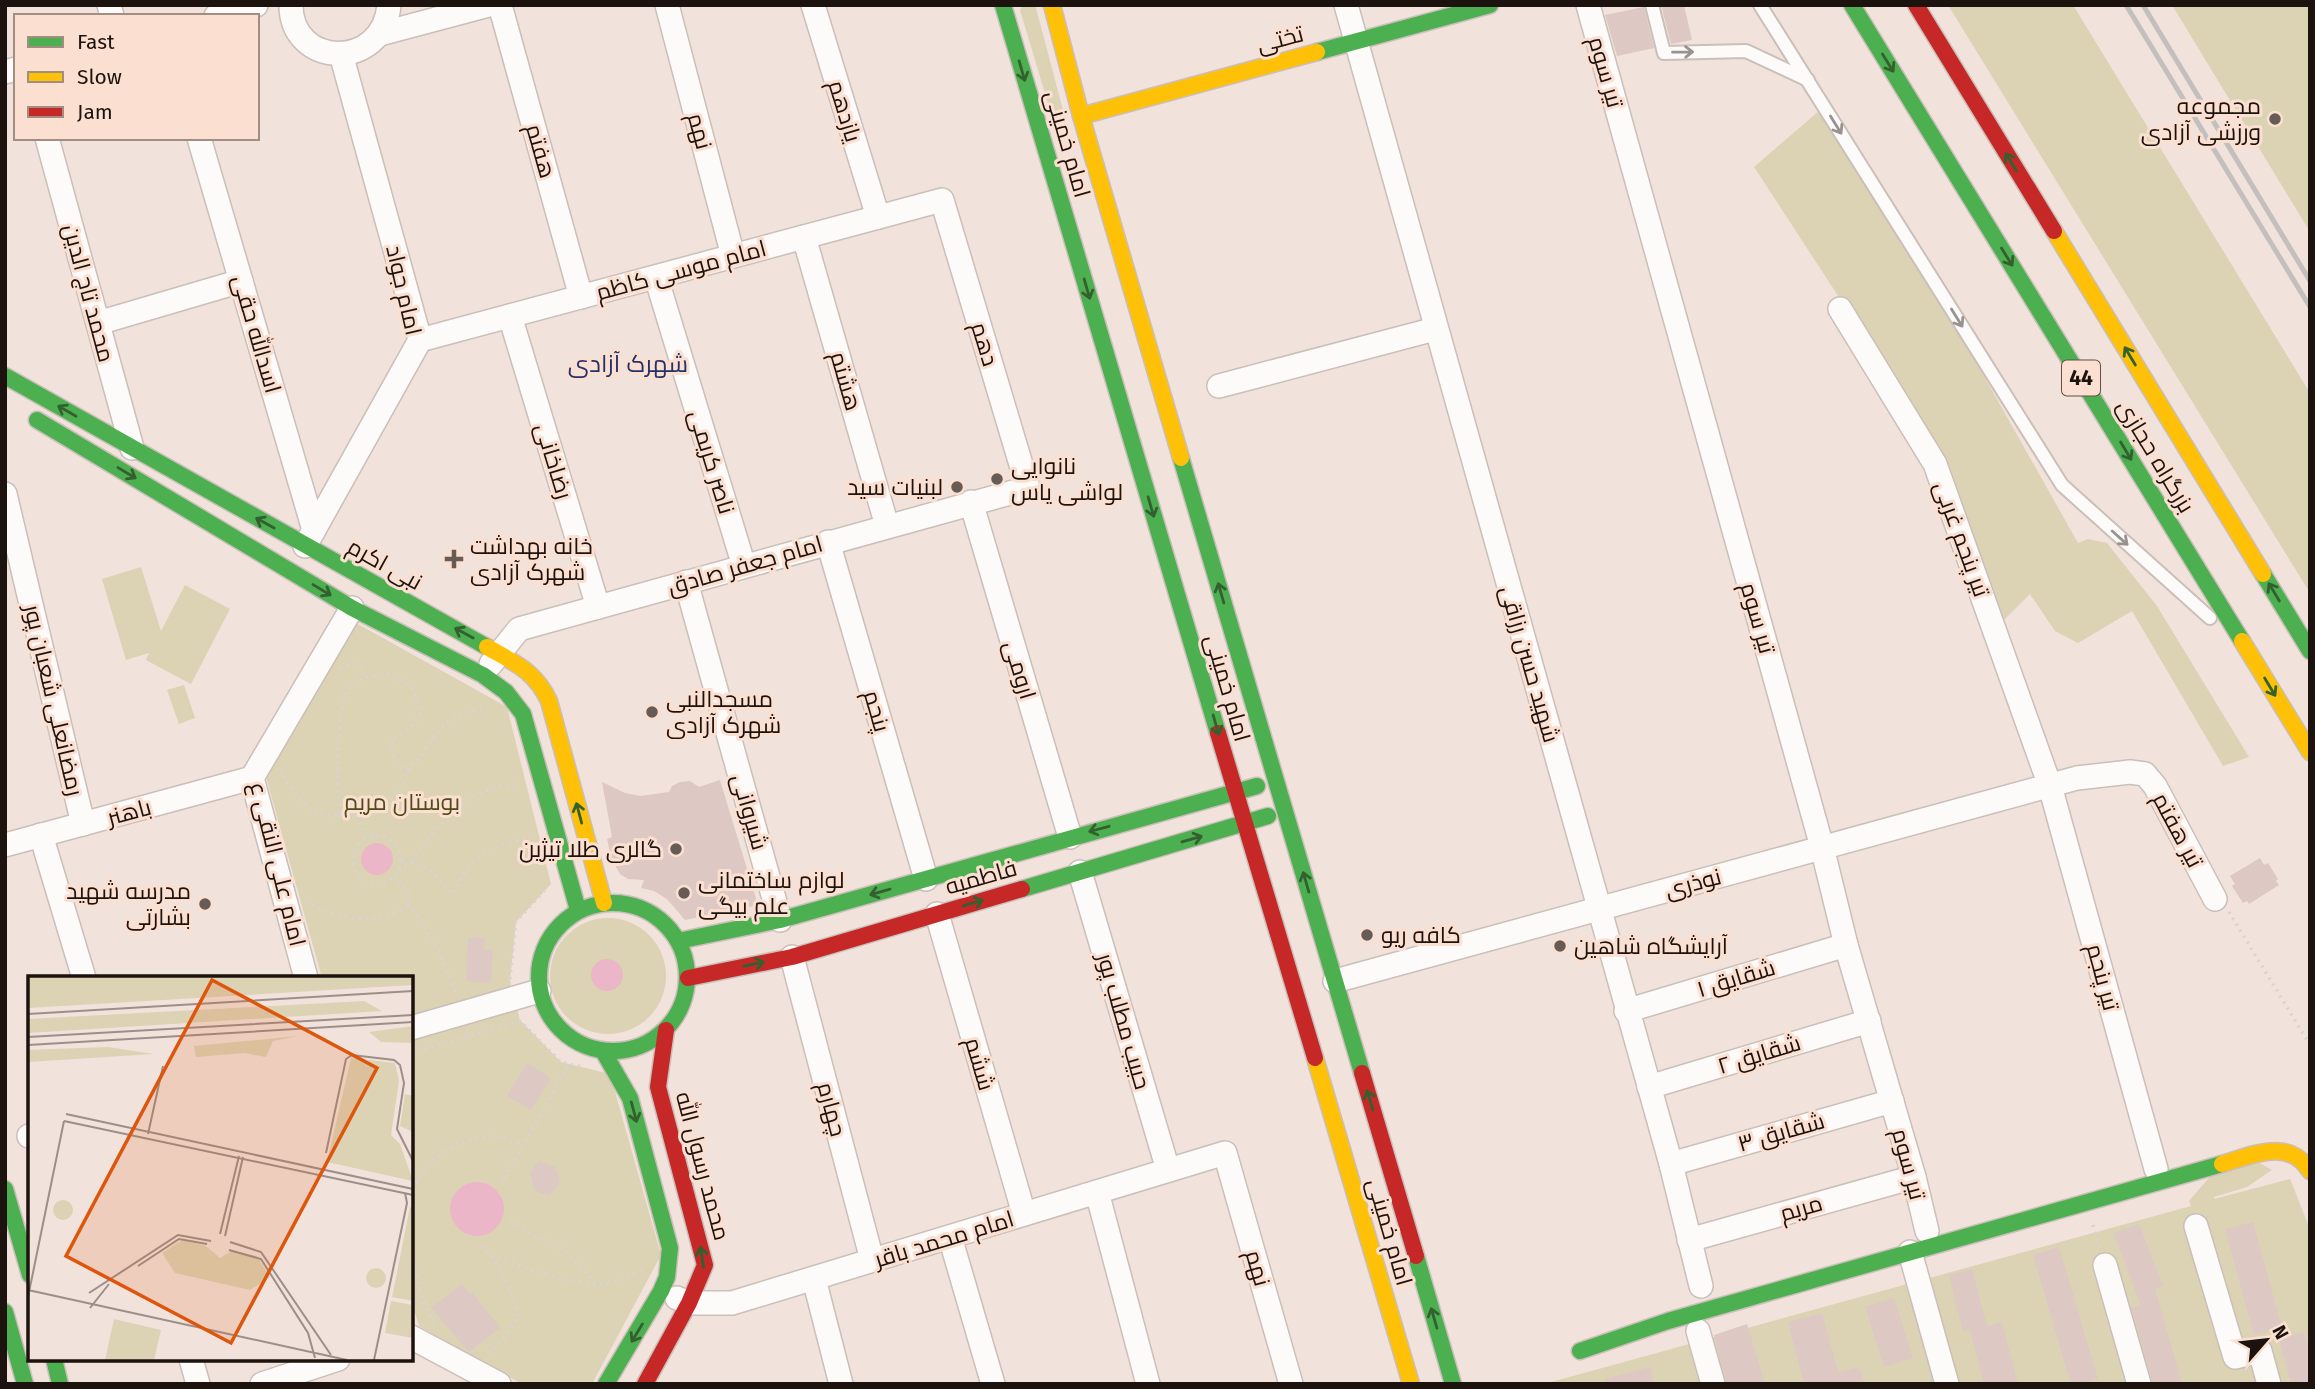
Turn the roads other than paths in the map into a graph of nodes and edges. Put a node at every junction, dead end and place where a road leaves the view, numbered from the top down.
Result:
1 (256, 5) edge
2 (291, 5) edge
3 (389, 5) edge
4 (489, 5) edge
5 (500, 5) edge
6 (667, 5) edge
7 (813, 5) edge
8 (1052, 5) edge
9 (1346, 5) edge
10 (1490, 5) edge
11 (1588, 5) edge
12 (1652, 5) edge
13 (1760, 5) edge
14 (1852, 5) edge
15 (1916, 5) edge
16 (1004, 6) edge
17 (223, 14) edge
18 (380, 34) junction
19 (1356, 42) junction
20 (341, 54) junction
21 (1808, 80) junction
22 (1081, 116) junction
23 (48, 140) edge
24 (200, 140) edge
25 (942, 200) joint
26 (878, 217) junction
27 (804, 237) junction
28 (733, 256) junction
29 (656, 277) junction
30 (241, 281) junction
31 (581, 297) junction
32 (1840, 309) dead end
33 (510, 316) junction
34 (98, 323) junction
35 (1436, 328) junction
36 (420, 340) junction
37 (5, 376) edge
38 (1219, 386) dead end
39 (29, 415) dead end
40 (132, 448) junction
41 (1028, 488) joint
42 (5, 494) edge
43 (971, 502) junction
44 (887, 526) junction
45 (310, 538) junction
46 (828, 542) junction
47 (744, 566) junction
48 (686, 582) junction
49 (598, 607) junction
50 (352, 608) junction
51 (2310, 651) edge
52 (500, 653) junction
53 (2249, 653) junction
54 (483, 675) junction
55 (2310, 752) edge
56 (252, 778) junction
57 (1276, 781) junction
58 (2050, 786) junction
59 (1235, 792) junction
60 (1285, 812) junction
61 (1246, 823) junction
62 (83, 824) junction
63 (41, 835) junction
64 (1070, 837) junction
65 (5, 845) edge
66 (1822, 847) junction
67 (1080, 872) junction
68 (926, 879) junction
69 (2215, 899) dead end
70 (604, 903) junction
71 (1599, 908) junction
72 (578, 910) junction
73 (937, 914) junction
74 (780, 920) junction
75 (678, 941) junction
76 (1846, 945) junction
77 (792, 957) junction
78 (83, 976) edge
79 (305, 976) edge
80 (688, 978) junction
81 (1335, 981) junction
82 (539, 991) junction
83 (1626, 1011) junction
84 (1869, 1021) junction
85 (413, 1027) edge
86 (666, 1030) junction
87 (603, 1051) junction
88 (1649, 1087) junction
89 (1892, 1101) junction
90 (1225, 1153) joint
91 (1671, 1164) junction
92 (2156, 1169) dead end
93 (1168, 1170) junction
94 (2310, 1171) edge
95 (1914, 1177) junction
96 (5, 1189) edge
97 (1097, 1192) junction
98 (1024, 1214) junction
99 (2196, 1226) dead end
100 (1927, 1231) dead end
101 (950, 1237) junction
102 (1689, 1240) junction
103 (1910, 1252) junction
104 (872, 1260) junction
105 (2105, 1265) road end
106 (28, 1268) edge
107 (814, 1279) junction
108 (1701, 1286) dead end
109 (662, 1292) junction
110 (689, 1303) junction
111 (5, 1312) edge
112 (1698, 1331) dead end
113 (413, 1338) edge
114 (1580, 1351) dead end
115 (55, 1361) edge
116 (192, 1361) edge
117 (332, 1361) edge
118 (25, 1384) edge
119 (61, 1384) edge
120 (198, 1384) edge
121 (262, 1384) edge
122 (499, 1384) edge
123 (606, 1384) edge
124 (645, 1384) edge
125 (841, 1384) edge
126 (993, 1384) edge
127 (1148, 1384) edge
128 (1291, 1384) edge
129 (1410, 1384) edge
130 (1453, 1384) edge
131 (1713, 1384) edge
132 (1947, 1384) edge
133 (2139, 1384) edge
134 (2269, 1384) edge

1 - 17 street
2 - 20 street
3 - 18 street
4 - 18 street
5 - 31 street, هفتم
6 - 28 street, نهم
7 - 26 street, یازدهم
8 - 22 main road, امام خمینی
9 - 19 street, شهید حسن رزاقی
10 - 19 main road, تختی
11 - 66 street, تیر سوم
12 -> 21 lane
13 - 21 lane
14 -> 53 main road, بزرگراه حجازی / 44
51 -> 15 main road, بزرگراه حجازی / 44
16 -> 59 main road, امام خمینی
18 - 20 street
19 - 22 main road, تختی
19 - 35 street, شهید حسن رزاقی
20 - 36 street, امام جواد
21 -> 53 lane
57 -> 22 main road, امام خمینی
23 - 34 street, محمد تاج الدین
24 - 30 street, اسدالله حقی
25 - 26 street, امام موسی کاظم
25 - 41 street, دهم
26 - 27 street, امام موسی کاظم
27 - 28 street, امام موسی کاظم
27 - 44 street, هشتم
28 - 29 street, امام موسی کاظم
29 - 31 street, امام موسی کاظم
29 - 47 street, ناصر کریمی
30 - 34 street
30 - 45 street, اسدالله حقی
31 - 33 street, امام موسی کاظم
32 - 58 street, تیر پنجم غربی
33 - 36 street, امام موسی کاظم
33 - 49 street, رضاخانی
34 - 40 street, محمد تاج الدین
35 - 38 street
35 - 71 street, شهید حسن رزاقی
36 - 45 street, امام جواد
40 -> 37 main road, نبی اکرم
39 -> 50 main road
45 -> 40 main road, نبی اکرم
41 - 43 street, امام جعفر صادق
42 - 62 street, رمضانعلی شعبان پور
43 - 44 street, امام جعفر صادق
43 - 64 street, ارومی
44 - 46 street, امام جعفر صادق
52 -> 45 main road, نبی اکرم
46 - 47 street, امام جعفر صادق
46 - 68 street, پنجم
47 - 48 street, امام جعفر صادق
48 - 49 street, امام جعفر صادق
48 - 74 street, شیروانی
49 - 52 street, امام جعفر صادق
50 - 54 main road
50 - 56 street, امام علی النقی ع
52 - 54 street, امام جعفر صادق
70 -> 52 main road, نبی اکرم
53 -> 55 main road, بزرگراه حجازی / 44
54 - 72 main road
56 - 62 street, باهنر
56 - 79 street, امام علی النقی ع
57 - 59 main road, فاطمیه
57 - 60 main road, امام خمینی
58 - 66 street, نوذری
58 - 69 street, تیر هفتم
58 - 92 street, تیر پنجم
59 - 61 main road, امام خمینی
59 -> 64 main road, فاطمیه
60 - 61 main road, فاطمیه
81 -> 60 main road, امام خمینی
67 -> 61 main road, فاطمیه
61 - 129 main road, امام خمینی
62 - 63 street, باهنر
63 - 65 street, باهنر
63 - 78 street
64 - 68 main road, فاطمیه
66 - 71 street, نوذری
66 - 76 street, تیر سوم
73 -> 67 main road, فاطمیه
67 - 93 street, حبیب مطلب پور
68 -> 74 main road, فاطمیه
70 - 72 main road
70 - 75 main road
71 - 81 street, نوذری
71 - 83 street, شهید حسن رزاقی
72 - 82 main road
73 - 77 main road, فاطمیه
73 - 98 street, ششم
74 - 75 main road, فاطمیه
75 - 80 main road
76 - 83 street, شقایق ۱
76 - 84 street, تیر سوم
80 -> 77 main road, فاطمیه
77 - 104 street, چهارم
80 - 86 main road, محمد رسول الله
130 -> 81 main road, امام خمینی
82 - 85 street
82 - 87 main road, محمد رسول الله
83 - 88 street, شهید حسن رزاقی
84 - 88 street, شقایق ۲
84 - 89 street, تیر سوم
86 - 87 main road, محمد رسول الله
110 -> 86 main road, محمد رسول الله
87 -> 109 main road
88 - 91 street, شهید حسن رزاقی
89 - 91 street, شقایق ۳
89 - 95 street, تیر سوم
90 - 93 street, امام محمد باقر
90 - 128 street, نهم
91 - 102 street, شهید حسن رزاقی
93 - 97 street, امام محمد باقر
94 - 103 main road
95 - 100 street, تیر سوم
95 - 102 street, مریم
96 - 106 main road
97 - 98 street, امام محمد باقر
97 - 127 street
98 - 101 street, امام محمد باقر
99 - 134 street
101 - 104 street, امام محمد باقر
101 - 126 street
102 - 108 street, شهید حسن رزاقی
103 - 114 main road
103 - 132 street
104 - 107 street, امام محمد باقر
105 - 133 street
107 - 110 street, امام محمد باقر
107 - 125 street
109 - 110 street, امام محمد باقر
109 -> 123 main road
110 - 124 main road, محمد رسول الله
111 - 118 main road
112 - 131 street
113 - 122 street
115 - 119 main road
116 - 120 street
117 - 121 street

